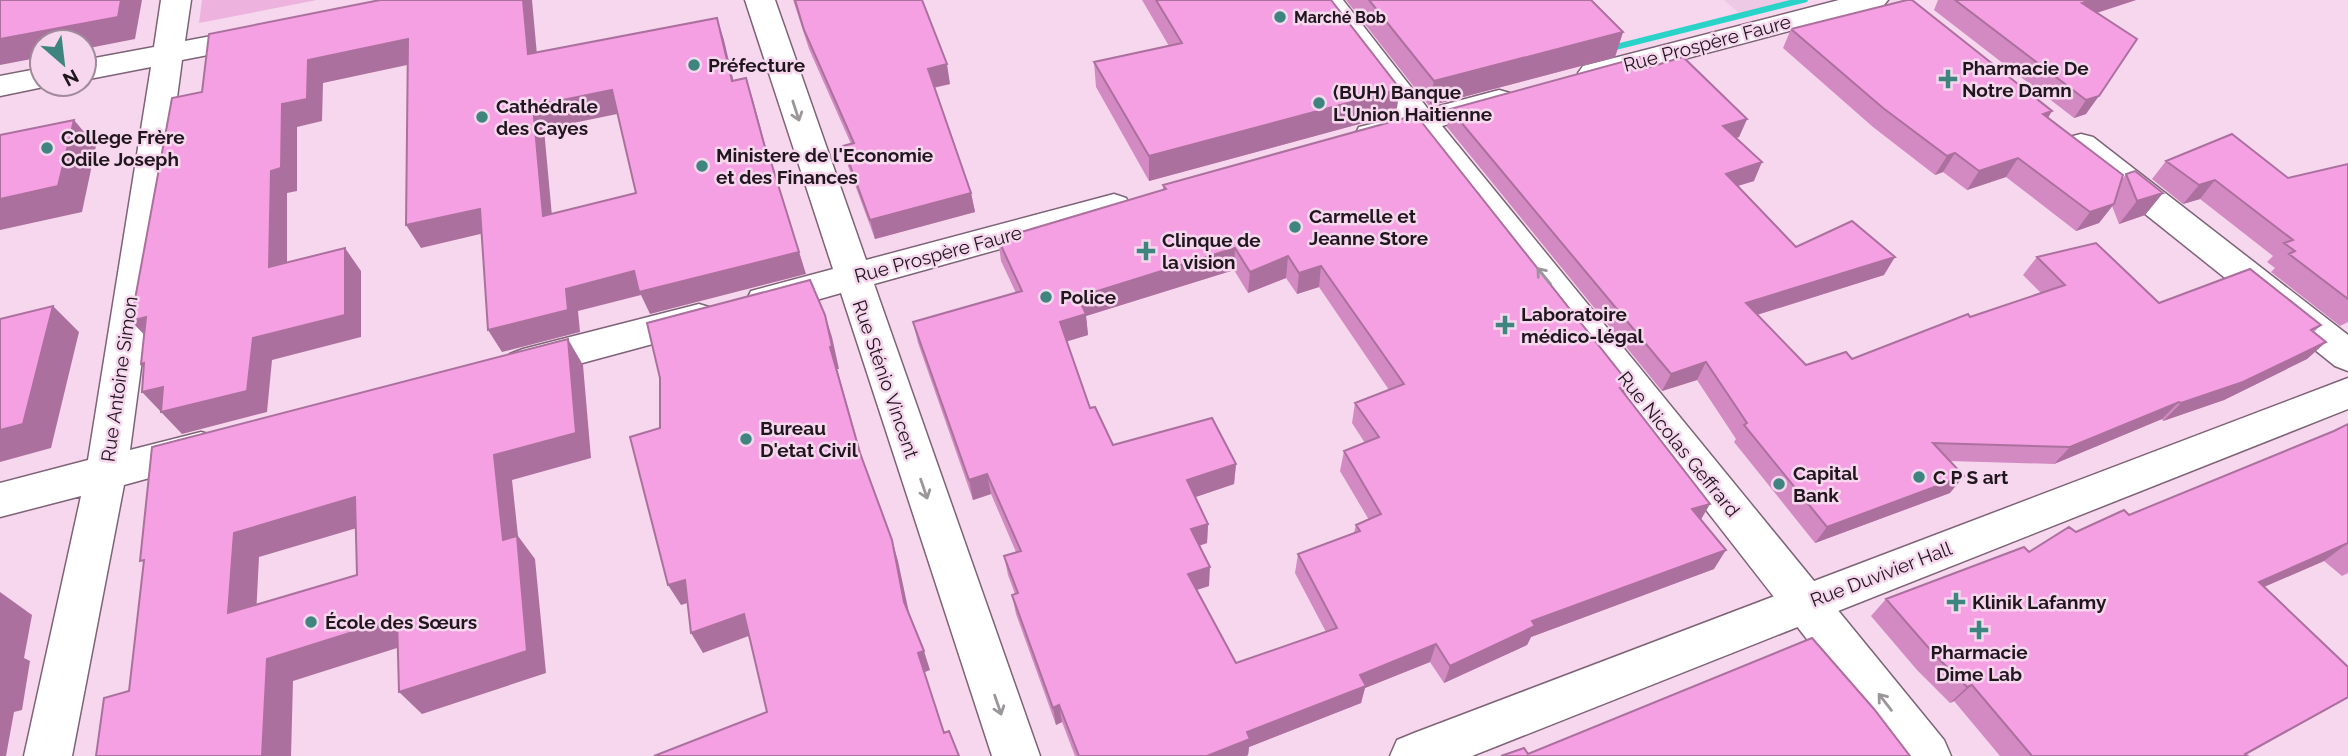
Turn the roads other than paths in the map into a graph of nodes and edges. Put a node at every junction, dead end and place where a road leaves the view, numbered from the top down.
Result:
1 (176, 0) edge
2 (760, 0) edge
3 (1328, 0) edge
4 (1873, 0) edge
5 (289, 31) edge
6 (168, 54) junction
7 (98, 67) edge
8 (28, 81) edge
9 (1563, 82) edge
10 (0, 86) edge
11 (1524, 93) edge
12 (1420, 121) junction
13 (2052, 122) edge
14 (1341, 143) edge
15 (1143, 198) edge
16 (852, 278) junction
17 (2348, 356) edge
18 (492, 372) edge
19 (2348, 393) edge
20 (239, 438) edge
21 (106, 472) junction
22 (0, 500) edge
23 (1806, 603) junction
24 (48, 756) edge
25 (1016, 756) edge
26 (1415, 756) edge
27 (1927, 756) edge

1 - 6 street, Rue Antoine Simon
2 -> 16 street, Rue Sténio Vincent
3 - 12 street, Rue Nicolas Geffrard
4 - 9 street, Rue Prospère Faure
5 - 6 street
6 - 7 street
6 - 21 street, Rue Antoine Simon
8 - 10 street
11 - 12 street
12 - 14 street
23 -> 12 street, Rue Nicolas Geffrard
13 - 17 street
15 - 16 street, Rue Prospère Faure
16 - 18 street, Rue Prospère Faure
16 -> 25 street, Rue Sténio Vincent
19 - 23 street, Rue Duvivier Hall
20 - 21 street
21 - 22 street
21 - 24 street, Rue Antoine Simon
23 - 26 street, Rue Duvivier Hall
27 -> 23 street, Rue Nicolas Geffrard

